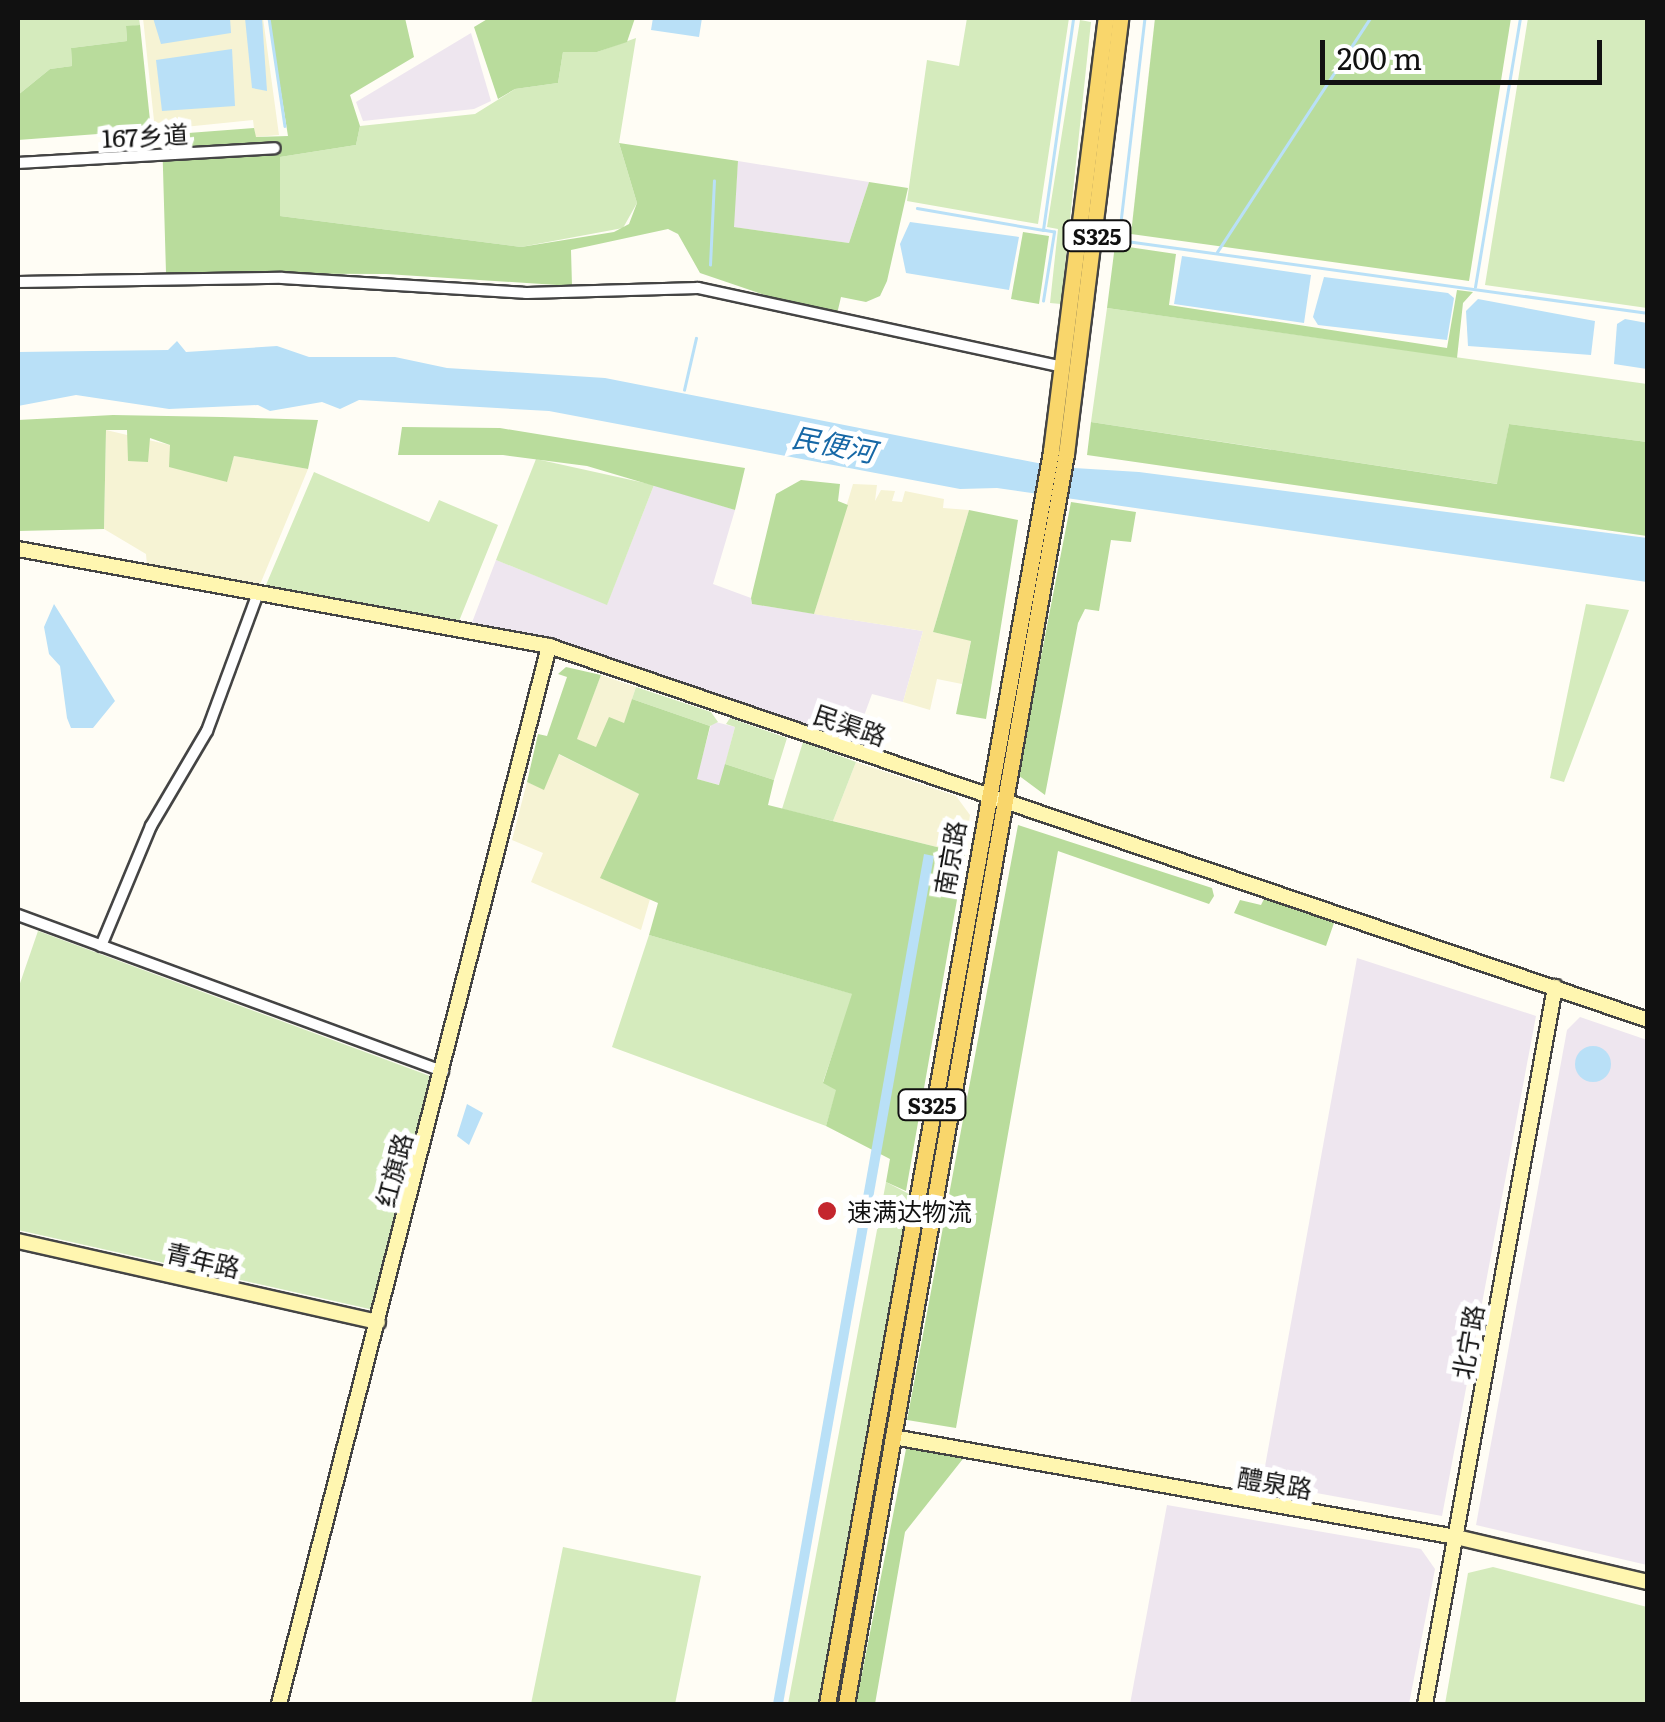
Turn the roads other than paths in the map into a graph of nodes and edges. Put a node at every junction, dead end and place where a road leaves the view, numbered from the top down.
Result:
1 (1106, 18) edge
2 (1120, 18) edge
3 (275, 148) dead end
4 (18, 163) edge
5 (18, 282) edge
6 (1064, 367) junction
7 (1058, 452) junction
8 (1049, 508) junction
9 (18, 549) edge
10 (257, 596) junction
11 (548, 646) junction
12 (987, 795) junction
13 (1005, 801) junction
14 (18, 916) edge
15 (102, 946) junction
16 (1556, 988) junction
17 (1648, 1020) edge
18 (443, 1071) junction
19 (18, 1242) edge
20 (378, 1322) junction
21 (893, 1437) junction
22 (1456, 1537) junction
23 (1648, 1582) edge
24 (279, 1704) edge
25 (828, 1704) edge
26 (846, 1704) edge
27 (1425, 1704) edge

1 - 6 main road, 南京路 / S325
2 - 7 main road, 南京路 / S325
3 - 4 street, 167乡道
5 - 6 street
6 - 7 main road, 南京路 / S325
7 - 8 main road, 南京路 / S325
8 - 12 main road, 南京路 / S325
8 - 13 main road, 南京路 / S325
9 - 10 street, 民渠路
10 - 11 street, 民渠路
10 - 15 street
11 - 12 street, 民渠路
11 - 18 street, 红旗路
12 - 13 street, 民渠路
12 - 25 main road, 南京路 / S325
13 - 16 street, 民渠路
13 - 21 main road, 南京路 / S325
14 - 15 street
15 - 18 street
16 - 17 street, 民渠路
16 - 22 street, 北宁路
18 - 20 street, 红旗路
19 - 20 street, 青年路
20 - 24 street, 红旗路
21 - 22 street, 醴泉路
21 - 26 main road, 南京路 / S325
22 - 23 street, 醴泉路
22 - 27 street, 北宁路

